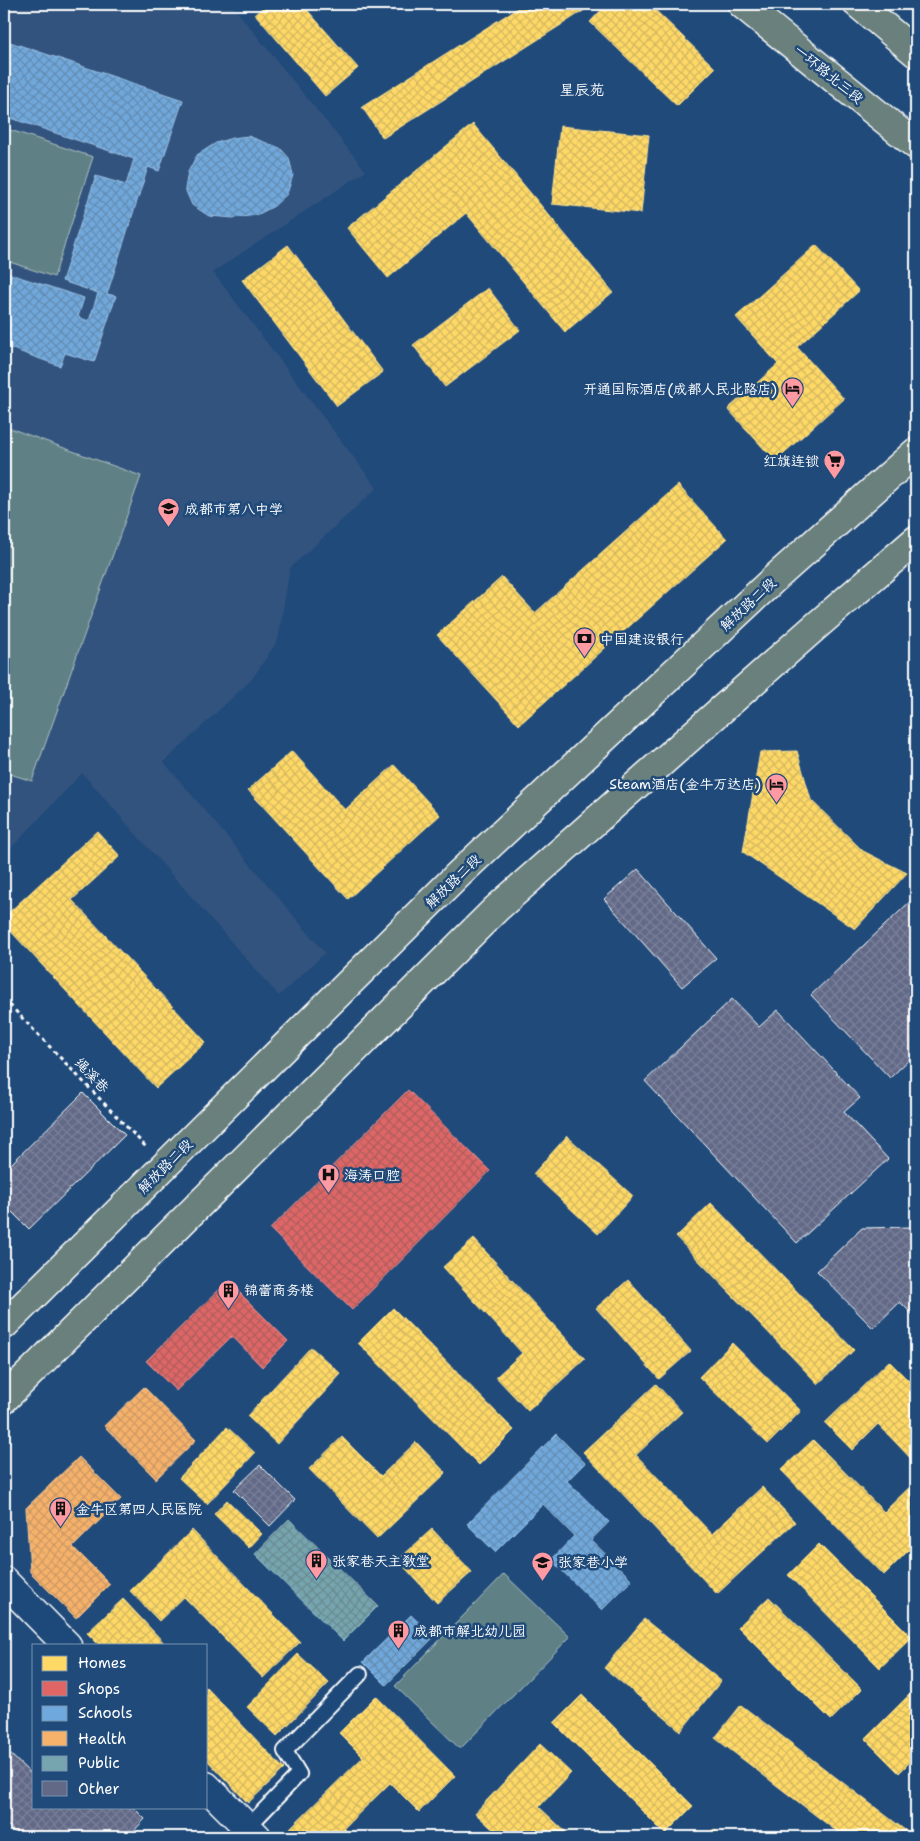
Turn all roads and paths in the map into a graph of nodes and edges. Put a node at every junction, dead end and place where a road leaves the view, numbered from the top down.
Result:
1 (742, 4) edge
2 (858, 4) edge
3 (916, 54) edge
4 (916, 145) edge
5 (916, 452) edge
6 (916, 540) edge
7 (4, 999) edge
8 (164, 1166) junction
9 (4, 1325) edge
10 (4, 1399) edge
11 (4, 1581) edge
12 (66, 1644) edge
13 (360, 1674) dead end
14 (208, 1788) edge
15 (252, 1833) edge

1 - 4 main road, 一环路北三段
2 - 3 main road
5 - 8 main road, 解放路二段
6 - 10 main road
7 - 8 path, 绳溪巷
8 - 9 main road, 解放路二段
11 - 12 street
13 - 15 lane
14 - 15 street

